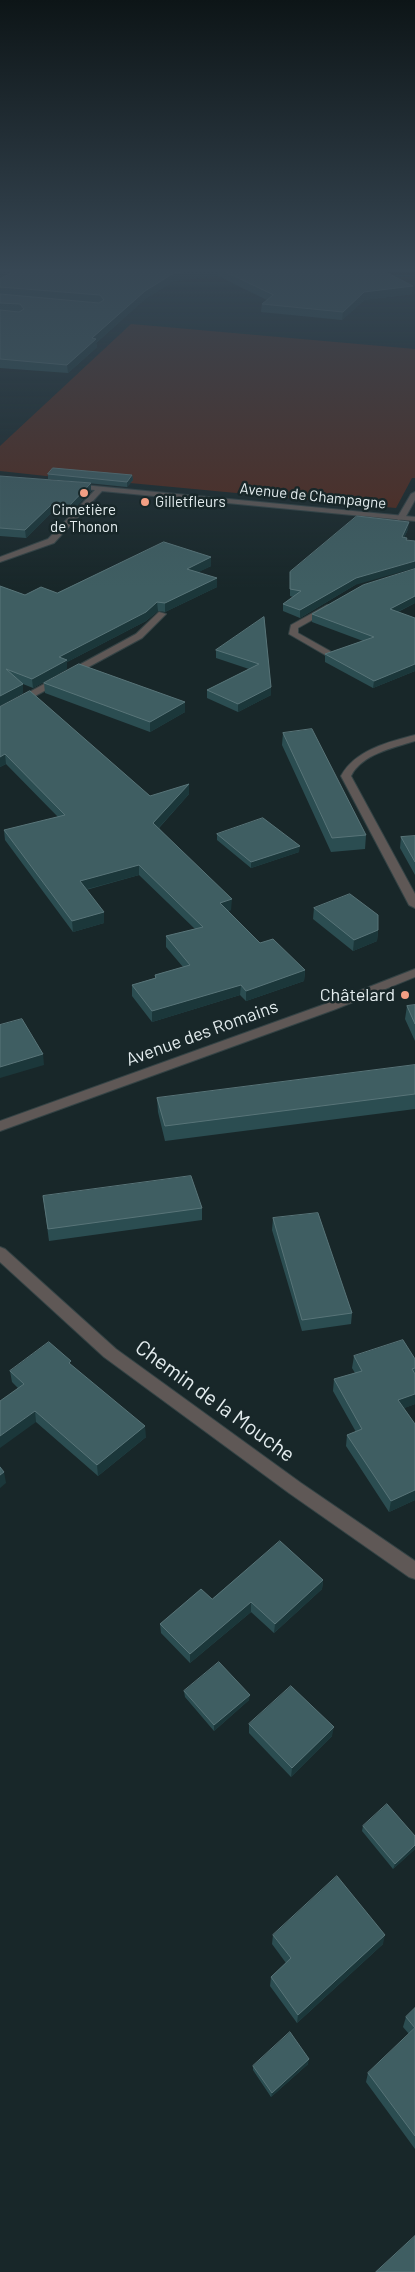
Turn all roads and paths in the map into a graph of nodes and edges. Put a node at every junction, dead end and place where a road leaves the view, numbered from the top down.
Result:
1 (67, 485) edge
2 (101, 488) junction
3 (415, 494) edge
4 (401, 518) junction
5 (415, 519) edge
6 (0, 560) edge
7 (335, 603) edge
8 (162, 614) edge
9 (326, 653) edge
10 (0, 712) edge
11 (415, 738) edge
12 (415, 905) edge
13 (415, 973) edge
14 (0, 1126) edge
15 (0, 1253) edge
16 (414, 1568) edge

1 - 2 street, Avenue de Champagne
2 - 4 street, Avenue de Champagne
2 - 6 street
3 - 4 street
4 - 5 street, Avenue de Champagne
7 - 9 street
8 - 10 street
11 - 12 street
13 - 14 street, Avenue des Romains
15 - 16 street, Chemin de la Mouche

